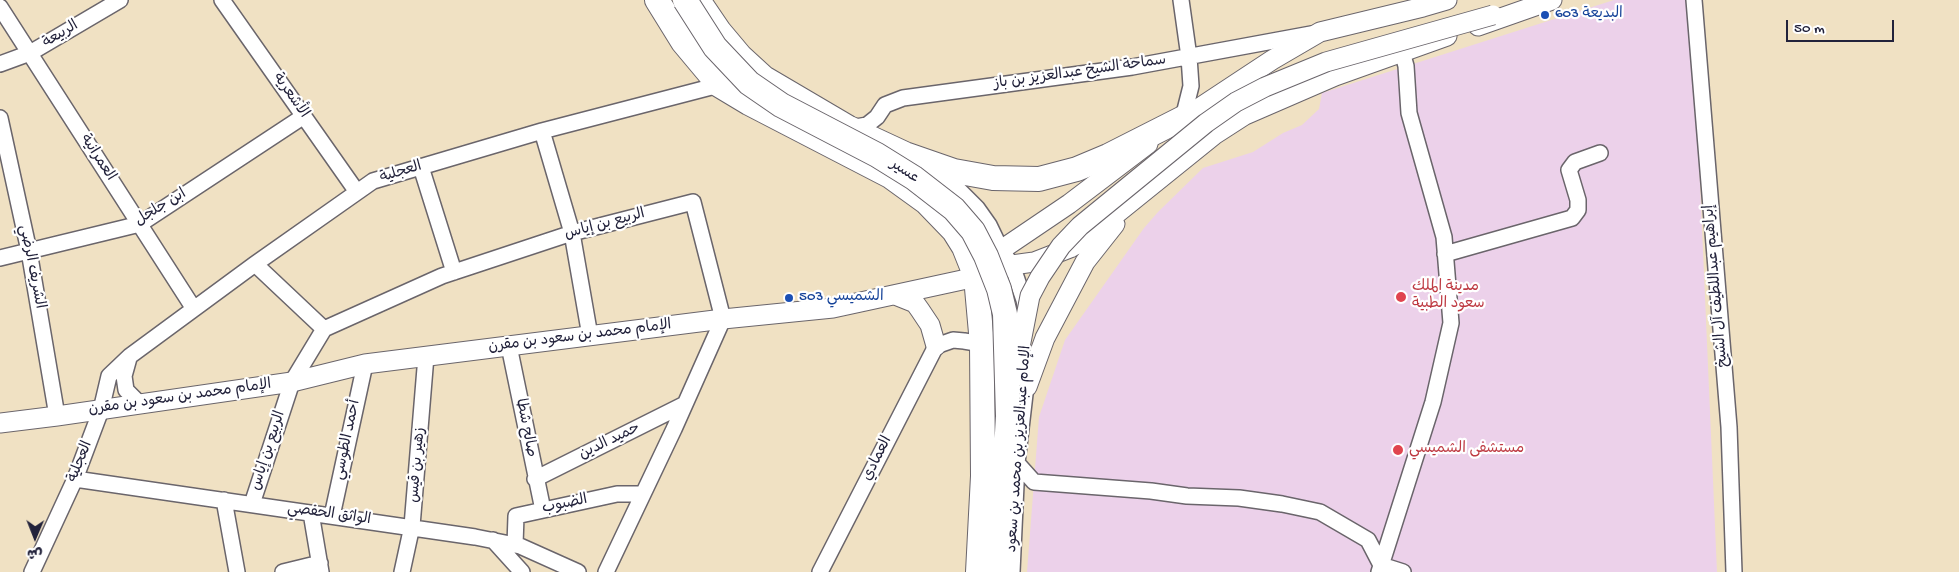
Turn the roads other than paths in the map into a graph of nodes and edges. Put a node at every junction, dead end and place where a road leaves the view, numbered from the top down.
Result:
1 (120, 0) edge
2 (222, 0) edge
3 (656, 0) edge
4 (1181, 0) edge
5 (1446, 0) edge
6 (1539, 0) edge
7 (1552, 0) edge
8 (1694, 0) edge
9 (696, 1) edge
10 (1422, 4) edge
11 (0, 7) edge
12 (1320, 32) junction
13 (1402, 52) junction
14 (30, 53) junction
15 (1189, 58) junction
16 (0, 64) edge
17 (719, 85) junction
18 (304, 116) junction
19 (0, 118) edge
20 (1184, 118) junction
21 (848, 128) junction
22 (542, 131) junction
23 (1600, 152) dead end
24 (905, 154) junction
25 (421, 167) junction
26 (358, 192) junction
27 (1140, 196) junction
28 (140, 224) junction
29 (572, 233) junction
30 (29, 251) junction
31 (1446, 254) junction
32 (0, 258) edge
33 (1006, 258) junction
34 (255, 264) junction
35 (454, 272) junction
36 (976, 277) junction
37 (895, 295) junction
38 (194, 309) junction
39 (723, 319) junction
40 (1027, 326) joint
41 (324, 329) junction
42 (590, 336) junction
43 (982, 344) junction
44 (509, 346) junction
45 (936, 346) junction
46 (130, 356) junction
47 (426, 356) junction
48 (365, 364) junction
49 (292, 382) junction
50 (1027, 387) junction
51 (140, 404) junction
52 (685, 404) junction
53 (101, 410) junction
54 (57, 416) junction
55 (1008, 416) junction
56 (0, 423) edge
57 (1017, 463) junction
58 (535, 478) junction
59 (75, 479) junction
60 (643, 494) junction
61 (224, 500) junction
62 (252, 504) junction
63 (543, 510) junction
64 (311, 513) junction
65 (332, 516) junction
66 (412, 526) junction
67 (493, 540) junction
68 (515, 545) junction
69 (320, 568) edge
70 (1380, 568) edge
71 (32, 572) edge
72 (237, 572) edge
73 (283, 572) edge
74 (402, 572) edge
75 (522, 572) edge
76 (578, 572) edge
77 (606, 572) edge
78 (820, 572) edge
79 (969, 572) edge
80 (978, 572) edge
81 (999, 572) edge
82 (1012, 572) edge
83 (1403, 572) edge
84 (1734, 572) edge

1 - 14 street, الربيعة
2 - 18 street, الأشعرية
3 - 17 main road
4 - 15 street
5 - 10 street, سماحة الشيخ عبدالعزيز بن باز
6 - 55 street, bridge
7 - 13 street
8 - 84 street, إبراهيم عبداللطيف آل الشيخ
9 - 21 main road, سماحة الشيخ عبدالعزيز بن باز
9 - 55 main road, عسير, bridge
10 - 12 street, سماحة الشيخ عبدالعزيز بن باز
11 - 14 street, العمرانية
12 - 15 street, سماحة الشيخ عبدالعزيز بن باز
12 - 20 street, سماحة الشيخ عبدالعزيز بن باز
13 - 27 street
13 - 31 street
14 - 16 street, الربيعة
14 - 28 street, العمرانية
15 - 20 street
15 - 21 street, سماحة الشيخ عبدالعزيز بن باز
17 - 22 street, العجلية
17 - 36 main road
18 - 26 street, الأشعرية
18 - 28 street, ابن جلجل
19 - 30 street, الشريف الرضي
20 - 24 main road, سماحة الشيخ عبدالعزيز بن باز
20 - 33 street, سماحة الشيخ عبدالعزيز بن باز
21 - 24 main road, سماحة الشيخ عبدالعزيز بن باز
22 - 25 street, العجلية
22 - 29 street
23 - 31 street
24 - 33 street, عسير
25 - 26 street, العجلية
25 - 35 street
26 - 34 street, العجلية
27 - 33 street
27 - 50 street
28 - 30 street, ابن جلجل
28 - 38 street, العمرانية
29 - 35 street, الربيع بن إياس
29 - 39 street, الربيع بن إياس
29 - 42 street
30 - 32 street, ابن جلجل
30 - 54 street, الشريف الرضي
31 - 70 street
33 - 36 main road, سماحة الشيخ عبدالعزيز بن باز
33 - 40 street, عسير
34 - 38 street, العجلية
34 - 41 street
35 - 41 street, الربيع بن إياس
36 - 37 street, الإمام محمد بن سعود بن مقرن
36 - 43 main road
37 - 39 street, الإمام محمد بن سعود بن مقرن
37 - 45 street
38 - 46 street, العجلية
39 - 42 street, الإمام محمد بن سعود بن مقرن
39 - 52 street
40 - 50 street, الإمام عبدالعزيز بن محمد بن سعود
41 - 49 street, الربيع بن إياس
42 - 44 street, الإمام محمد بن سعود بن مقرن
43 - 45 street
43 - 79 street
43 - 80 main road
44 - 47 street, الإمام محمد بن سعود بن مقرن
44 - 58 street, صالح شطا
45 - 78 street, العمادي
46 - 51 street
46 - 53 street, العجلية
47 - 48 street, الإمام محمد بن سعود بن مقرن
47 - 66 street, زهير بن قيس
48 - 49 street, الإمام محمد بن سعود بن مقرن
48 - 65 street, أحمد الطوسي
49 - 51 street, الإمام محمد بن سعود بن مقرن
49 - 62 street, الربيع بن إياس
50 - 57 street, الإمام عبدالعزيز بن محمد بن سعود
51 - 53 street, الإمام محمد بن سعود بن مقرن
52 - 58 street, حميد الدين
52 - 60 street
53 - 54 street, الإمام محمد بن سعود بن مقرن
53 - 59 street, العجلية
54 - 56 street, الإمام محمد بن سعود بن مقرن
55 - 81 main road, الإمام عبدالعزيز بن محمد بن سعود
57 - 70 street
57 - 82 street, الإمام عبدالعزيز بن محمد بن سعود
58 - 63 street, صالح شطا
59 - 61 street, الواثق الحفصي
59 - 71 street, العجلية
60 - 63 street, الضبوب
60 - 77 street
61 - 62 street, الواثق الحفصي
61 - 72 street
62 - 64 street, الواثق الحفصي
63 - 68 street, الضبوب
64 - 65 street, الواثق الحفصي
64 - 69 street
65 - 66 street, الواثق الحفصي
66 - 67 street, الواثق الحفصي
66 - 74 street, زهير بن قيس
67 - 68 street, الواثق الحفصي
67 - 75 street
68 - 76 street, الواثق الحفصي
69 - 73 street
70 - 83 street

